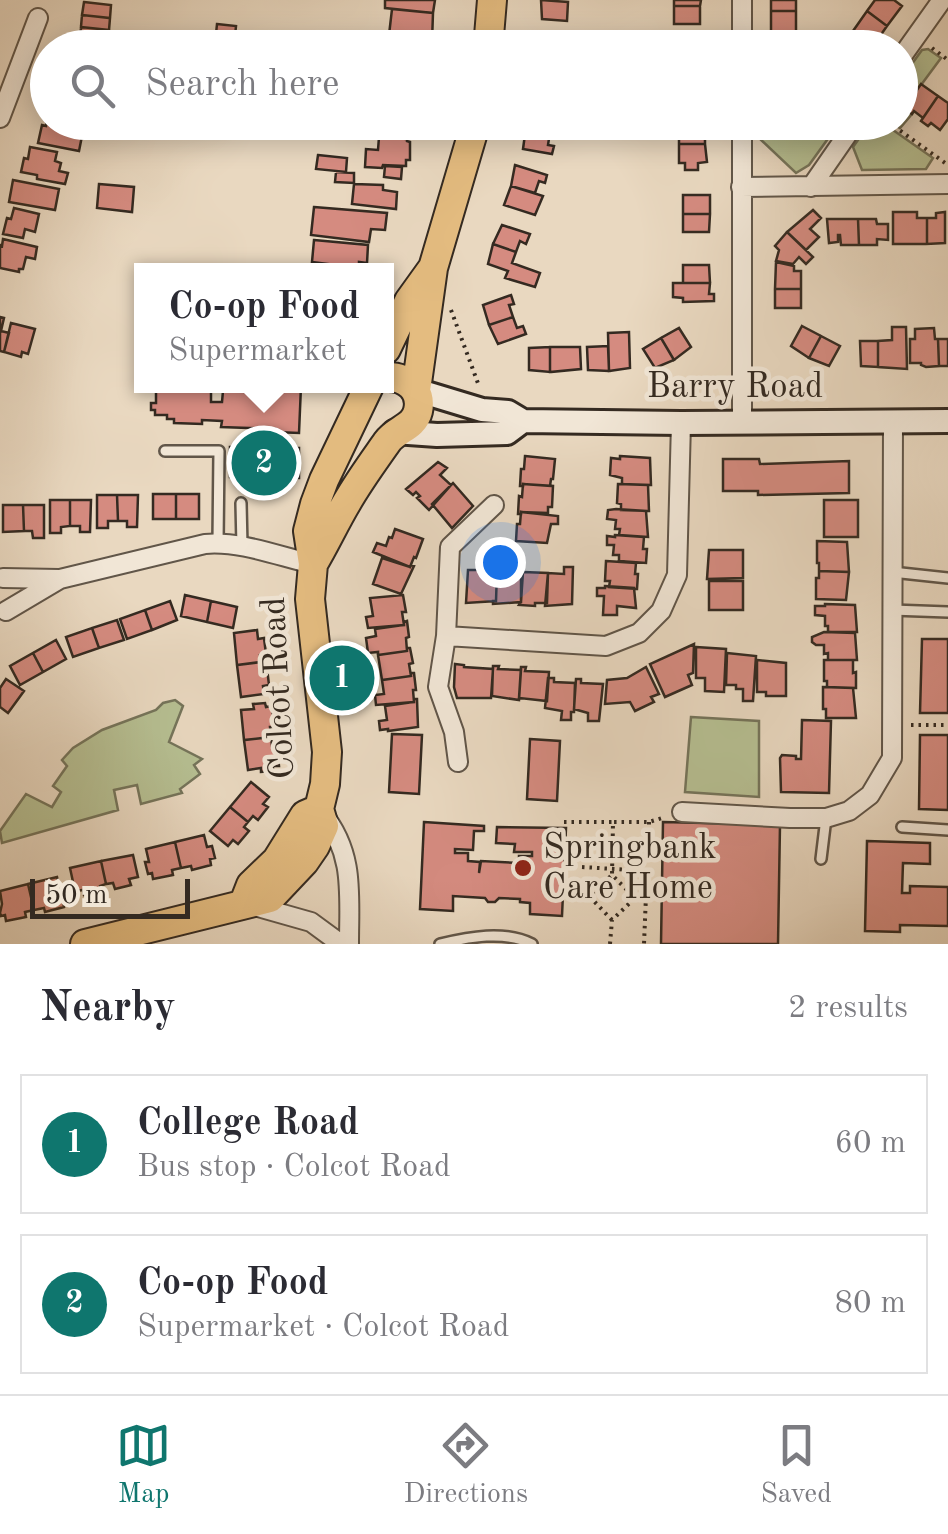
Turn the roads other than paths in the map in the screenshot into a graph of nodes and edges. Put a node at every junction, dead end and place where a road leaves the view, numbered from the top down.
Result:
1 (492, 0) edge
2 (742, 0) edge
3 (942, 0) edge
4 (38, 18) dead end
5 (33, 30) edge
6 (490, 30) edge
7 (742, 30) edge
8 (918, 34) edge
9 (30, 39) edge
10 (0, 118) edge
11 (471, 140) edge
12 (742, 140) edge
13 (844, 140) edge
14 (948, 184) edge
15 (741, 187) junction
16 (811, 187) junction
17 (432, 278) junction
18 (394, 332) edge
19 (394, 380) edge
20 (416, 390) junction
21 (369, 393) edge
22 (369, 393) edge
23 (523, 421) junction
24 (742, 421) junction
25 (948, 421) edge
26 (892, 422) junction
27 (681, 423) junction
28 (394, 432) junction
29 (165, 450) dead end
30 (241, 503) dead end
31 (494, 505) dead end
32 (218, 543) junction
33 (242, 546) junction
34 (313, 564) junction
35 (892, 572) junction
36 (2, 576) edge
37 (948, 578) edge
38 (60, 579) junction
39 (892, 610) junction
40 (948, 612) edge
41 (3, 616) edge
42 (446, 636) junction
43 (458, 762) dead end
44 (319, 808) junction
45 (682, 812) road end
46 (826, 818) junction
47 (902, 827) dead end
48 (948, 830) edge
49 (820, 858) dead end
50 (244, 903) junction
51 (85, 944) edge
52 (341, 944) edge
53 (349, 944) edge
54 (440, 944) edge
55 (532, 944) edge

1 - 6 main road
2 - 7 street
3 - 8 street
4 - 5 street
9 - 10 street
11 - 17 main road, Colcot Road
12 - 15 street
13 - 16 street
14 - 16 street
15 - 16 street
15 - 24 street
17 - 18 main road, Colcot Road
17 - 20 main road, Colcot Road
19 - 20 main road
20 - 23 street, Barry Road
20 - 28 main road, Colcot Road
21 - 28 main road
22 - 34 main road, Colcot Road
23 - 27 street, Barry Road
23 - 28 street, Barry Road
24 - 26 street, Barry Road
24 - 27 street, Barry Road
25 - 26 street, Barry Road
26 - 35 street
27 - 42 street
28 - 34 main road, Colcot Road
29 - 32 lane
30 - 33 lane
31 - 42 street
32 - 33 street
32 - 38 street
33 - 34 street
34 - 44 main road, Colcot Road
35 - 37 lane
35 - 39 street
36 - 38 street
36 - 41 street
38 - 41 street
39 - 40 lane
39 - 46 street
42 - 43 street
44 - 50 main road
44 - 53 street
45 - 46 street
46 - 49 lane
47 - 48 lane
50 - 51 main road
50 - 52 street
54 - 55 lane

